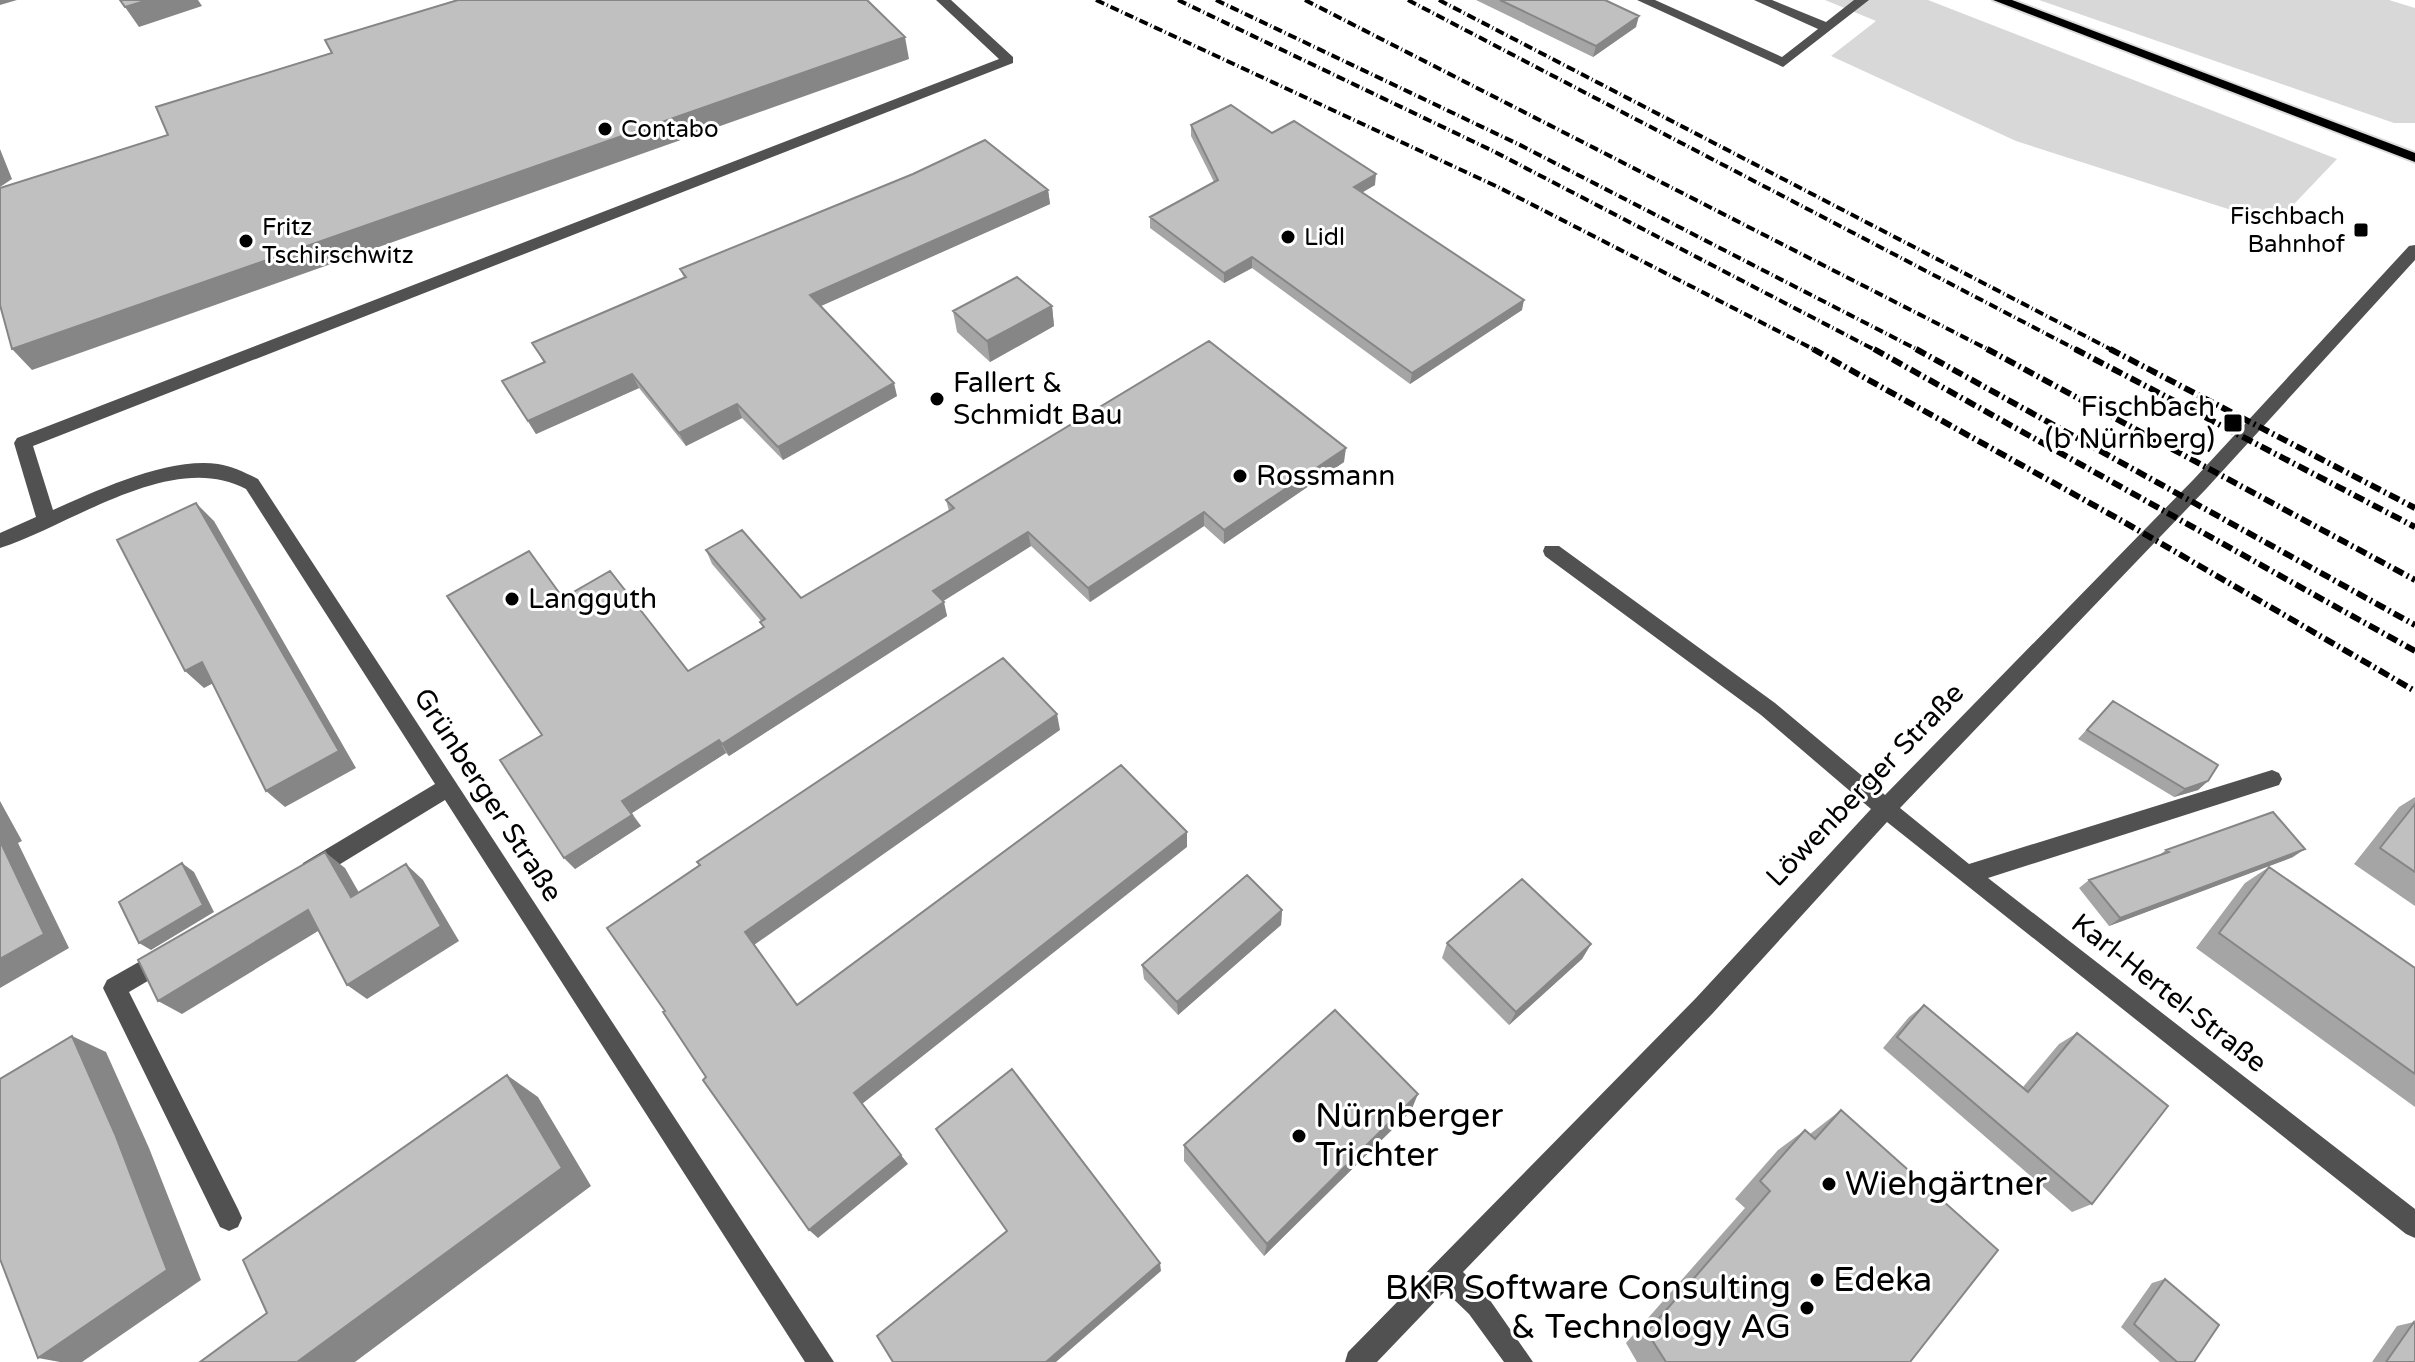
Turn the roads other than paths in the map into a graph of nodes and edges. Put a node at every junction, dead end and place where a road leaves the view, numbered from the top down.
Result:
1 (943, 0) edge
2 (1644, 0) edge
3 (1761, 0) edge
4 (1862, 0) edge
5 (2000, 0) edge
6 (1828, 28) junction
7 (2415, 158) edge
8 (2415, 250) edge
9 (47, 522) junction
10 (0, 541) edge
11 (1552, 551) dead end
12 (2272, 779) dead end
13 (448, 787) junction
14 (1885, 809) junction
15 (1969, 874) junction
16 (288, 884) edge
17 (181, 948) edge
18 (229, 1218) dead end
19 (2415, 1225) edge
20 (1445, 1272) junction
21 (821, 1362) edge
22 (1358, 1362) edge
23 (1520, 1362) edge

1 - 9 street
2 - 6 street
3 - 6 street
4 - 6 street
5 - 7 main road
8 - 14 street, Löwenberger Straße
9 - 10 street, Grünberger Straße
9 - 13 street, Grünberger Straße
11 - 14 street, Karl-Hertel-Straße
12 - 15 street
13 - 16 street
13 - 21 street, Grünberger Straße
14 - 15 street, Karl-Hertel-Straße
14 - 20 street, Löwenberger Straße
15 - 19 street, Karl-Hertel-Straße
17 - 18 street
20 - 22 street, Löwenberger Straße
20 - 23 street

